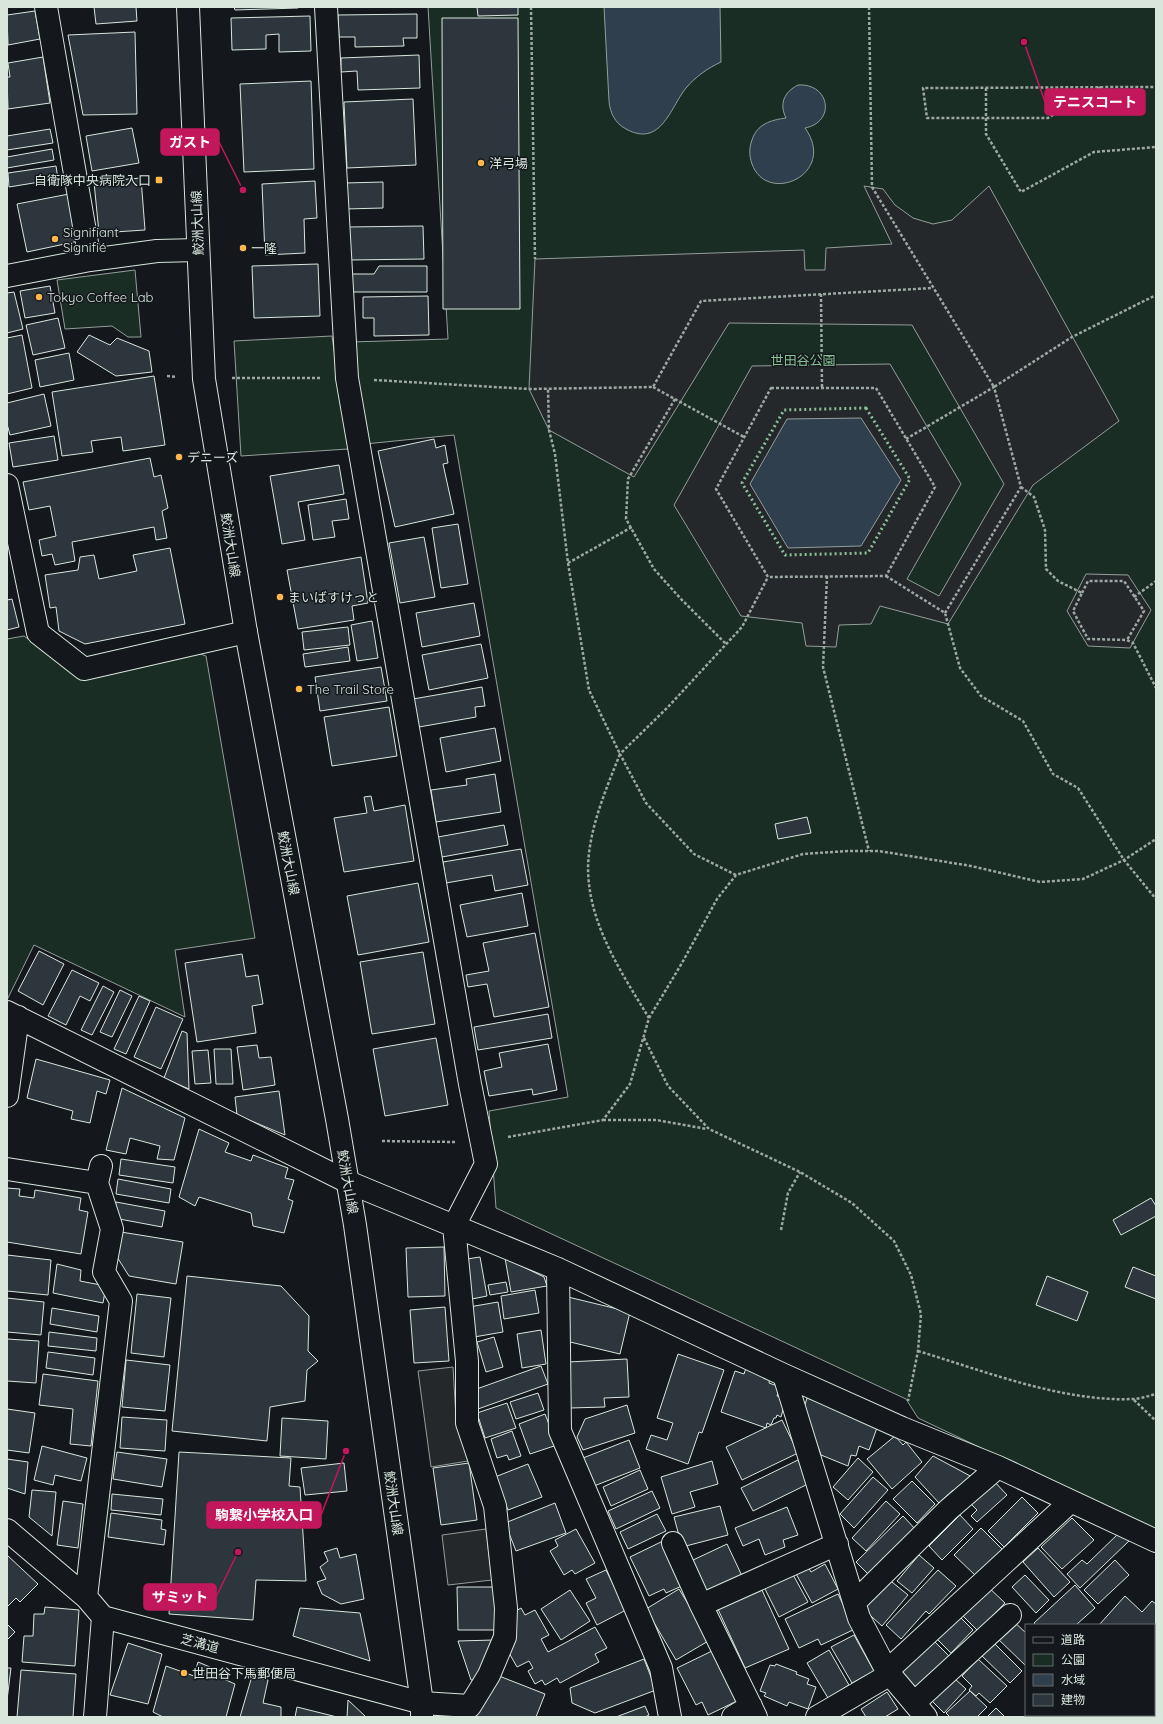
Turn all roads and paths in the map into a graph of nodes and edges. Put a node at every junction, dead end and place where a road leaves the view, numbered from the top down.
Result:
1 (46, 7) edge
2 (188, 7) edge
3 (326, 7) edge
4 (531, 7) edge
5 (869, 7) edge
6 (1101, 87) junction
7 (1156, 87) edge
8 (986, 88) junction
9 (985, 118) junction
10 (1156, 147) edge
11 (198, 250) junction
12 (535, 259) dead end
13 (90, 260) junction
14 (7, 276) edge
15 (933, 288) junction
16 (821, 294) junction
17 (1156, 294) edge
18 (653, 387) junction
19 (994, 387) junction
20 (822, 388) junction
21 (529, 389) dead end
22 (548, 389) junction
23 (675, 399) junction
24 (744, 437) junction
25 (906, 439) junction
26 (7, 485) edge
27 (1021, 487) junction
28 (632, 527) junction
29 (13, 543) edge
30 (568, 563) junction
31 (827, 576) junction
32 (886, 576) junction
33 (768, 577) junction
34 (1156, 581) edge
35 (1082, 593) junction
36 (1134, 597) junction
37 (945, 613) junction
38 (246, 632) junction
39 (1127, 640) junction
40 (726, 644) junction
41 (1156, 688) edge
42 (620, 754) junction
43 (1156, 839) edge
44 (869, 851) junction
45 (1124, 860) junction
46 (736, 875) junction
47 (1156, 899) edge
48 (12, 1014) edge
49 (649, 1018) junction
50 (644, 1037) junction
51 (7, 1096) edge
52 (603, 1120) junction
53 (709, 1129) junction
54 (382, 1141) dead end
55 (481, 1142) junction
56 (7, 1169) edge
57 (800, 1172) junction
58 (348, 1182) junction
59 (454, 1226) junction
60 (781, 1230) dead end
61 (558, 1269) junction
62 (918, 1351) junction
63 (784, 1375) junction
64 (1156, 1394) edge
65 (1133, 1399) junction
66 (1156, 1421) edge
67 (902, 1428) junction
68 (998, 1467) junction
69 (1070, 1502) junction
70 (7, 1530) edge
71 (1156, 1541) edge
72 (673, 1543) dead end
73 (837, 1544) junction
74 (86, 1597) junction
75 (855, 1602) junction
76 (701, 1605) junction
77 (1010, 1615) dead end
78 (103, 1617) junction
79 (888, 1673) junction
80 (422, 1710) edge
81 (920, 1710) edge
82 (747, 1713) edge
83 (95, 1717) edge
84 (670, 1717) edge
85 (817, 1717) edge

1 - 13 street
2 - 11 street, 鮫洲大山線
3 - 55 street
4 - 12 path
5 - 15 path
6 - 7 path
6 - 8 path
6 - 9 path
8 - 9 path
8 - 9 path
9 - 10 path
11 - 13 street
11 - 38 street, 鮫洲大山線
13 - 14 street
15 - 16 path
15 - 19 path
16 - 18 path
16 - 20 path
17 - 19 path
18 - 22 path
18 - 23 path
19 - 25 path
19 - 27 path
20 - 24 path
20 - 25 path
21 - 22 path
22 - 30 path
23 - 24 path
23 - 28 path
24 - 33 path
25 - 32 path
26 - 29 street
27 - 35 path
27 - 37 path
28 - 30 path
28 - 40 path
29 - 38 street
30 - 42 path
31 - 32 path
31 - 33 path
31 - 44 path
32 - 37 path
33 - 40 path
34 - 36 path
35 - 36 path
35 - 39 path
36 - 39 path
37 - 45 path
38 - 58 street, 鮫洲大山線
39 - 41 path
40 - 42 path
42 - 46 path
42 - 49 path
43 - 45 path
44 - 45 path
44 - 46 path
45 - 47 path
46 - 49 path
48 - 51 street
48 - 58 street
49 - 50 path
50 - 52 path
50 - 53 path
52 - 53 path
52 - 55 path
53 - 57 path
54 - 55 path
55 - 59 street
56 - 74 street
57 - 60 path
57 - 62 path
58 - 59 street
58 - 80 street, 鮫洲大山線
59 - 61 street
59 - 80 street, 芝溝道
61 - 63 street
61 - 84 street
62 - 65 path
62 - 67 path
63 - 67 street
63 - 73 street
64 - 65 path
65 - 66 path
67 - 68 street
68 - 69 street
68 - 75 street
69 - 71 street
69 - 79 street
70 - 74 street
72 - 76 street
73 - 75 street
73 - 76 street
74 - 78 street
75 - 79 street
76 - 82 street
77 - 81 street
78 - 80 street, 芝溝道
78 - 83 street
79 - 81 street
79 - 85 street

